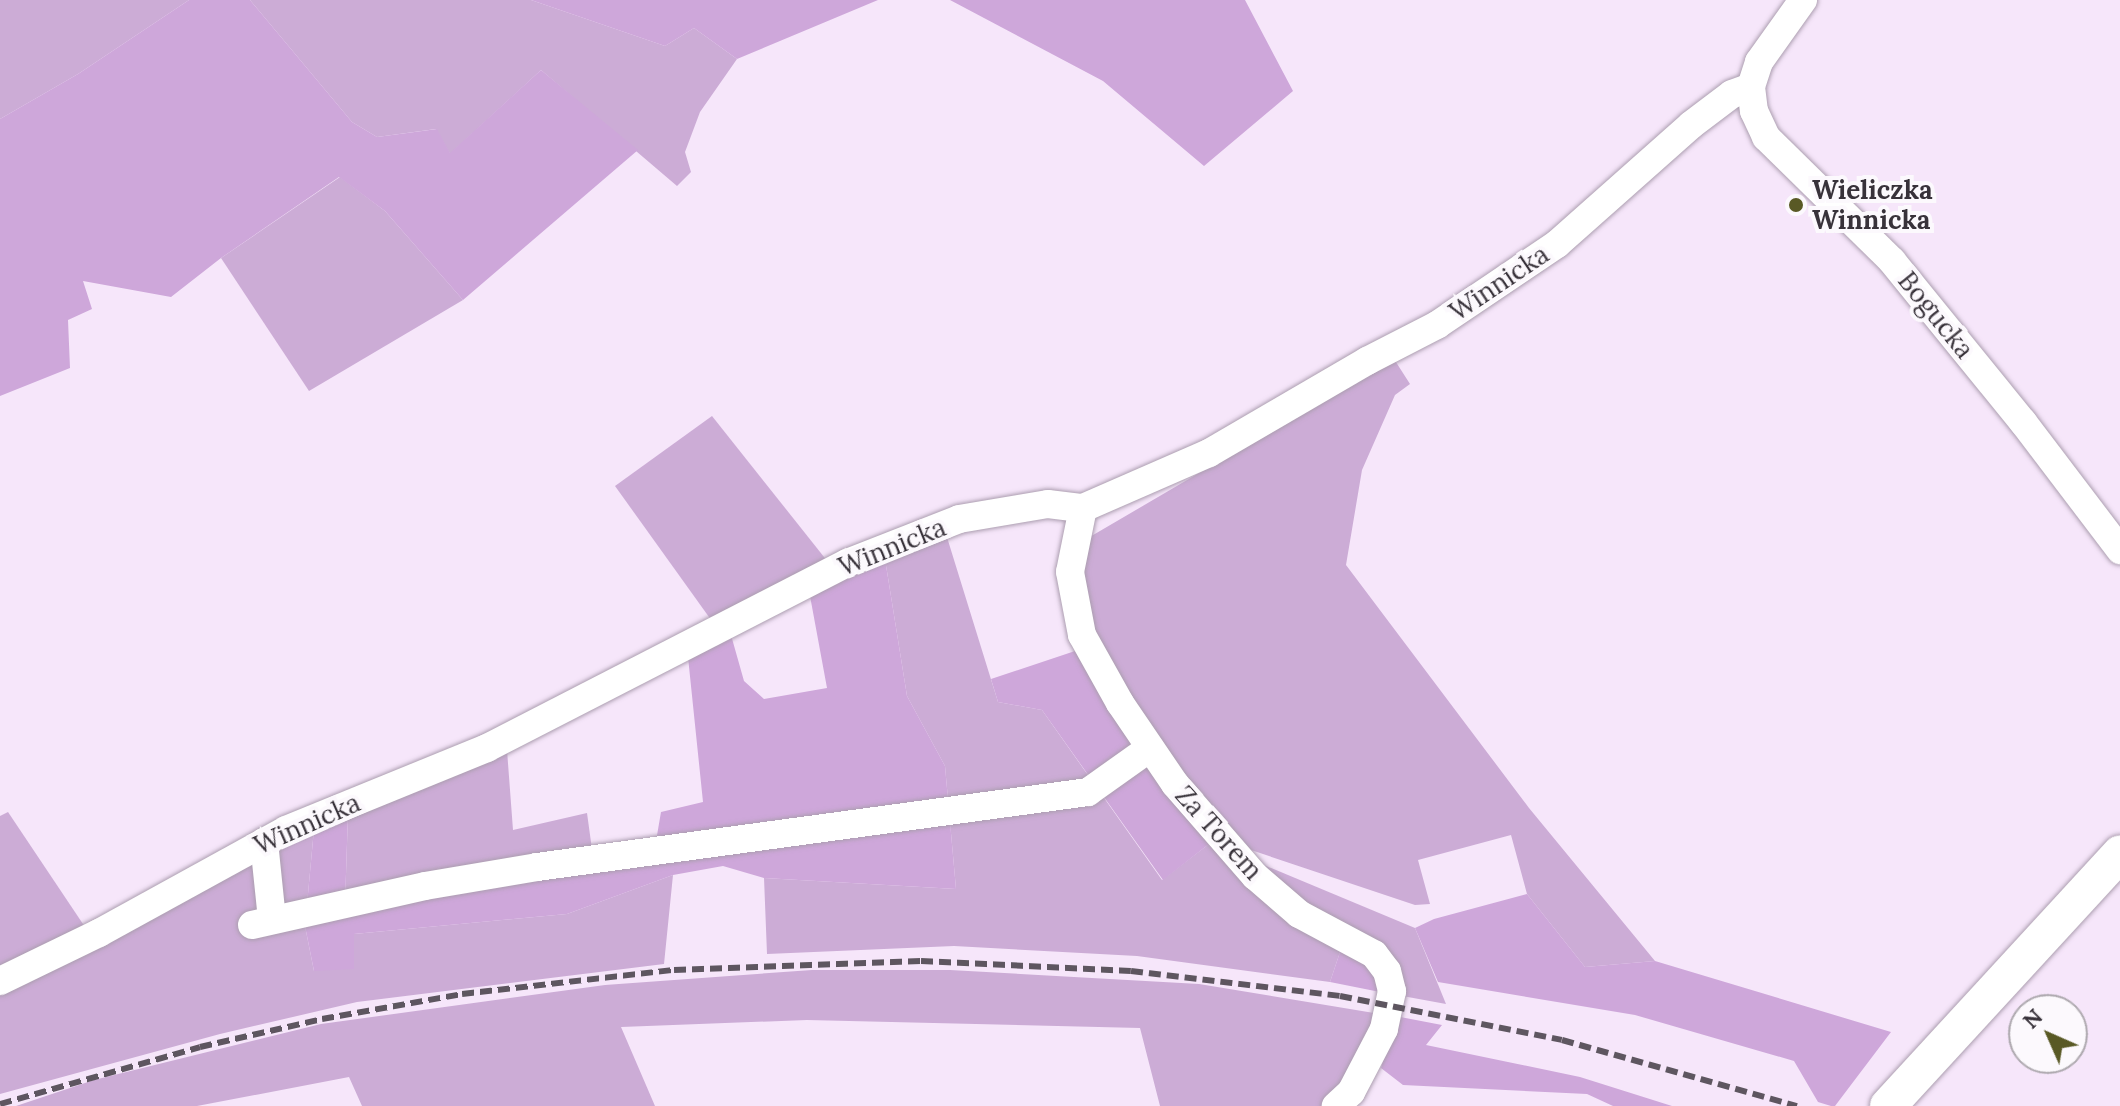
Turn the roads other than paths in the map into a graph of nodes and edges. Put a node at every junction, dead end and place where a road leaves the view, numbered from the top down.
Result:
1 (1803, 0) edge
2 (1751, 87) junction
3 (1083, 508) junction
4 (2120, 550) edge
5 (1150, 748) junction
6 (264, 842) junction
7 (2120, 854) edge
8 (0, 981) edge
9 (1336, 1106) edge
10 (1888, 1106) edge

1 - 2 street
2 - 3 street, Winnicka
2 - 4 street, Bogucka
3 - 5 street, Za Torem
3 - 6 street, Winnicka
5 - 6 street
5 - 9 street, Za Torem
6 - 8 street, Winnicka
7 - 10 main road

